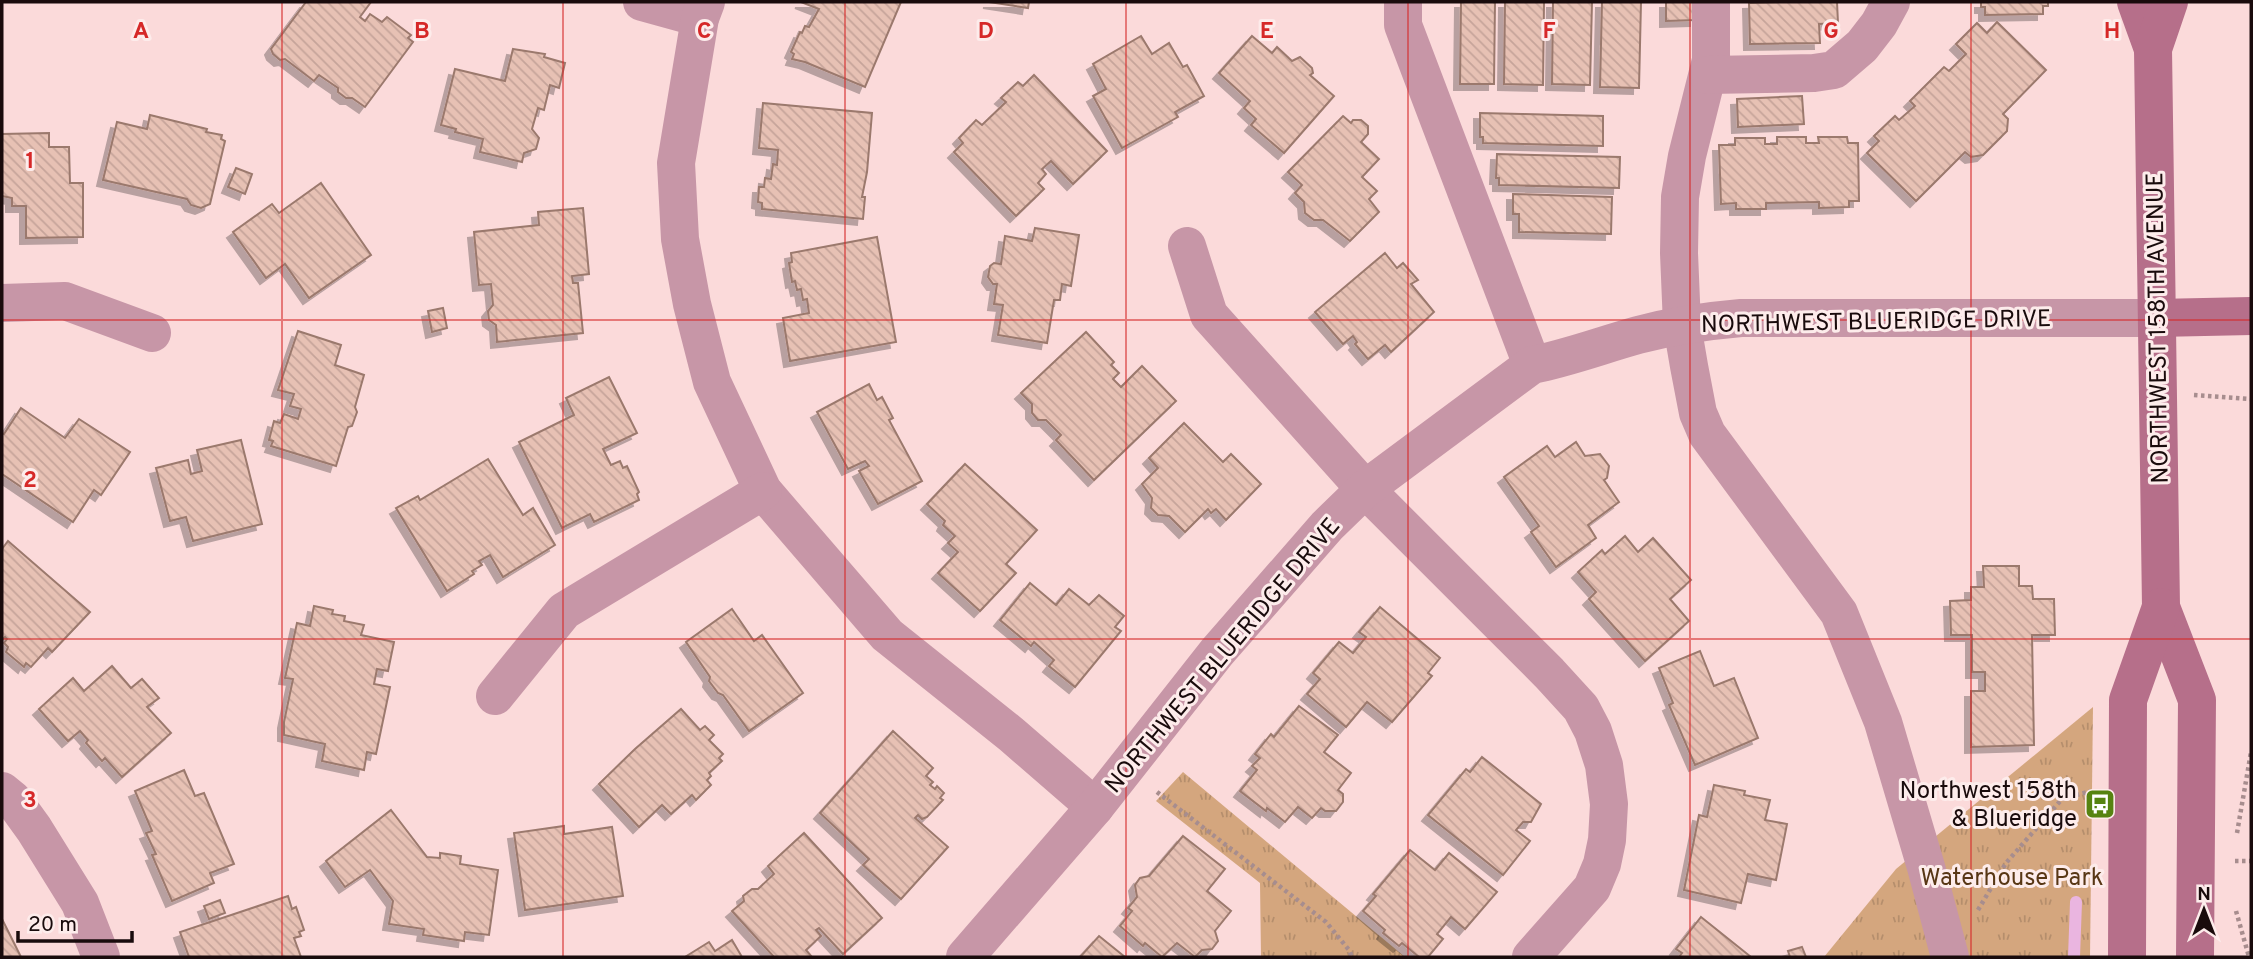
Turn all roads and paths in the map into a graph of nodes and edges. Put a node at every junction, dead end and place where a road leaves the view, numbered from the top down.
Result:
1 (642, 2) edge
2 (1404, 2) edge
3 (1711, 2) edge
4 (1891, 2) edge
5 (2136, 2) edge
6 (2169, 2) edge
7 (703, 10) edge
8 (2153, 48) junction
9 (1708, 75) junction
10 (1188, 246) dead end
11 (2, 303) edge
12 (2251, 316) edge
13 (2157, 317) junction
14 (1682, 325) junction
15 (152, 333) dead end
16 (1532, 365) junction
17 (2158, 393) junction
18 (2251, 399) edge
19 (1365, 489) junction
20 (763, 491) junction
21 (2161, 607) junction
22 (495, 696) dead end
23 (2251, 752) edge
24 (1126, 768) junction
25 (2127, 790) junction
26 (2, 791) edge
27 (1095, 807) junction
28 (2238, 829) dead end
29 (2234, 861) dead end
30 (2251, 861) edge
31 (1976, 914) dead end
32 (101, 957) edge
33 (965, 957) edge
34 (1352, 957) edge
35 (1531, 957) edge
36 (1950, 957) edge
37 (2127, 957) edge
38 (2195, 957) edge

1 - 7 street
2 - 16 street
3 - 9 street
4 - 9 street
5 - 8 main road, NORTHWEST 158TH AVENUE
6 - 8 main road, NORTHWEST 158TH AVENUE
7 - 20 street
8 - 13 main road, NORTHWEST 158TH AVENUE
9 - 14 street
10 - 19 street
11 - 15 street
12 - 13 main road, NORTHWEST BLUERIDGE DRIVE
13 - 14 street, NORTHWEST BLUERIDGE DRIVE
13 - 17 main road, NORTHWEST 158TH AVENUE
14 - 16 street, NORTHWEST BLUERIDGE DRIVE
14 - 36 street
16 - 19 street, NORTHWEST BLUERIDGE DRIVE
17 - 18 path
17 - 21 main road, NORTHWEST 158TH AVENUE
19 - 24 street, NORTHWEST BLUERIDGE DRIVE
19 - 35 street
20 - 22 street
20 - 27 street
21 - 25 main road, NORTHWEST 158TH AVENUE
21 - 38 main road, NORTHWEST 158TH AVENUE
23 - 28 path
24 - 27 street, NORTHWEST BLUERIDGE DRIVE
24 - 34 path
25 - 31 path
25 - 37 main road, NORTHWEST 158TH AVENUE
26 - 32 street
27 - 33 street, NORTHWEST BLUERIDGE DRIVE
29 - 30 path

